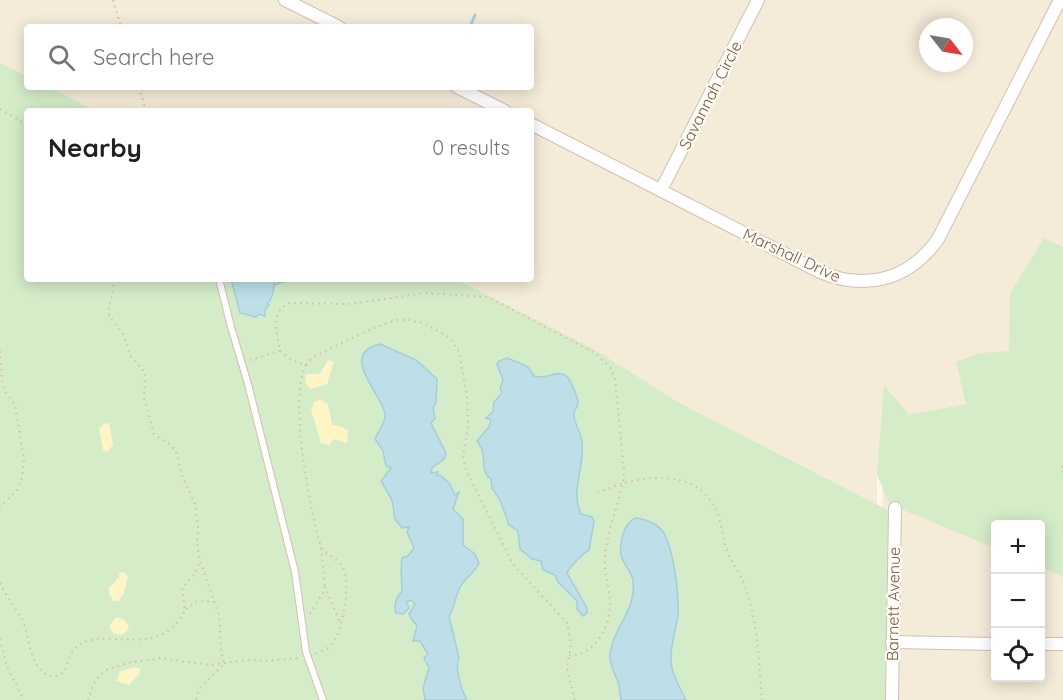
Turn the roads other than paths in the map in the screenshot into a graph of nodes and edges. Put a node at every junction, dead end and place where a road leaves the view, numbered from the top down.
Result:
1 (285, 0) edge
2 (758, 0) edge
3 (1060, 0) edge
4 (333, 24) edge
5 (463, 90) edge
6 (499, 108) edge
7 (534, 126) edge
8 (662, 190) junction
9 (220, 282) edge
10 (895, 508) dead end
11 (892, 642) junction
12 (991, 644) edge
13 (1045, 644) edge
14 (1063, 644) edge
15 (323, 700) edge
16 (891, 700) edge

1 - 4 street
2 - 8 street, Savannah Circle
3 - 8 street, Marshall Drive
5 - 6 street
7 - 8 street, Marshall Drive
9 - 15 lane
10 - 11 street, Barnett Avenue
11 - 12 street
11 - 16 street, Barnett Avenue
13 - 14 street

